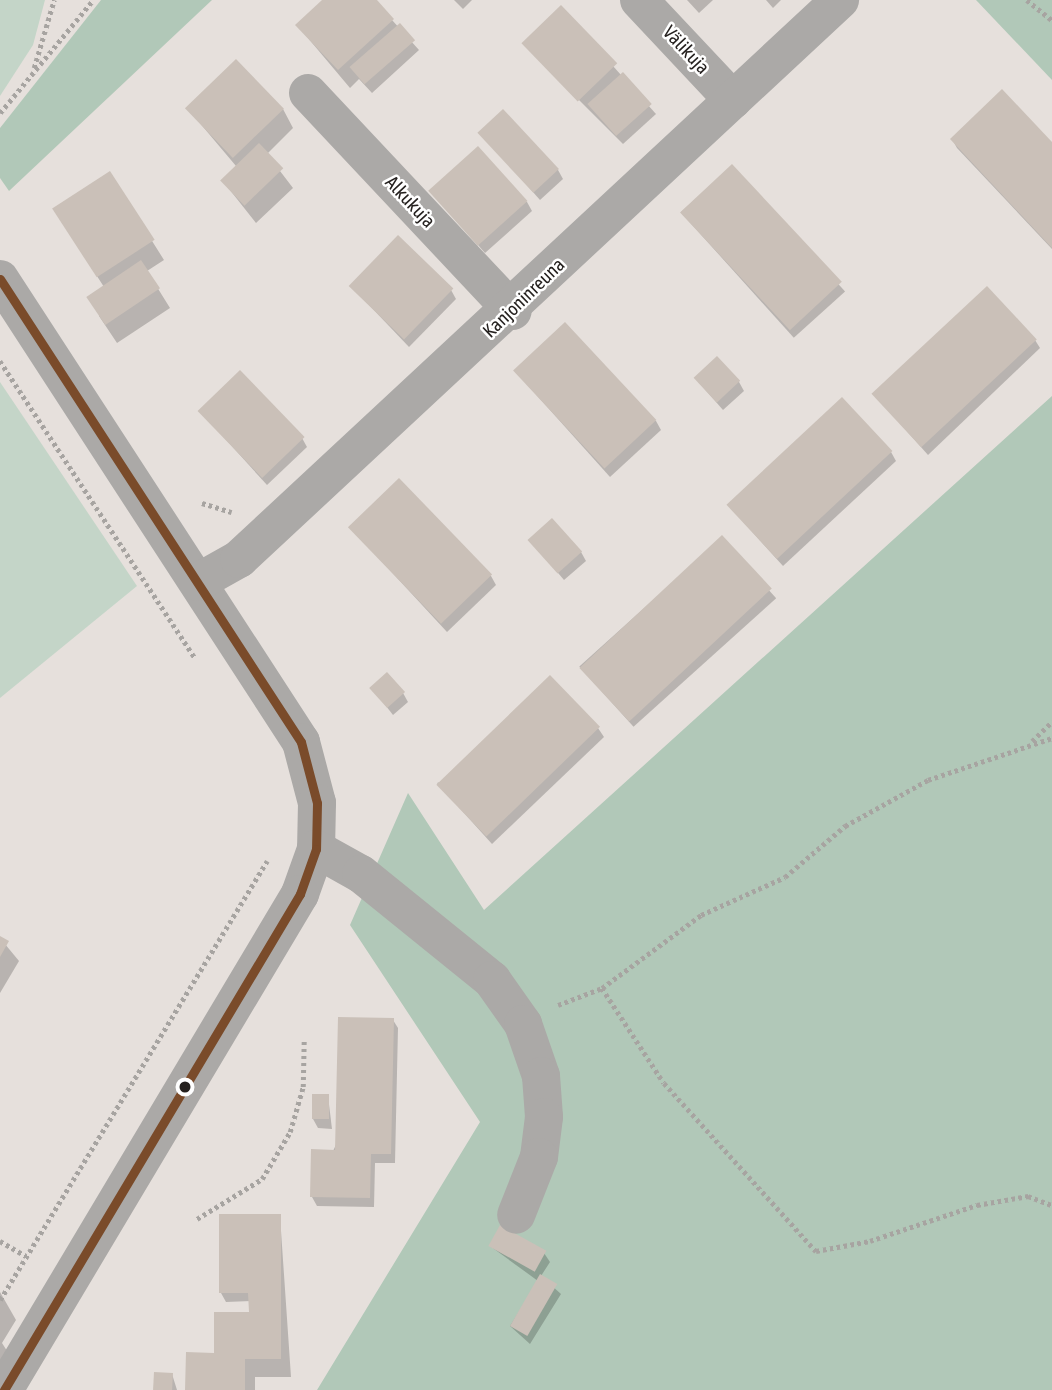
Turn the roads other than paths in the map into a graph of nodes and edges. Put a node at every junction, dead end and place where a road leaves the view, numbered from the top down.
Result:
1 (639, 0) edge
2 (840, 0) edge
3 (308, 93) dead end
4 (733, 100) junction
5 (0, 279) edge
6 (513, 311) junction
7 (198, 582) junction
8 (316, 849) junction
9 (516, 1215) dead end
10 (4, 1390) edge

1 - 4 street, Välikuja
2 - 4 street, Kanjoninreuna
3 - 6 street, Alkukuja
4 - 6 street, Kanjoninreuna
5 - 7 street
6 - 7 street, Kanjoninreuna
7 - 8 street
8 - 9 street
8 - 10 street

